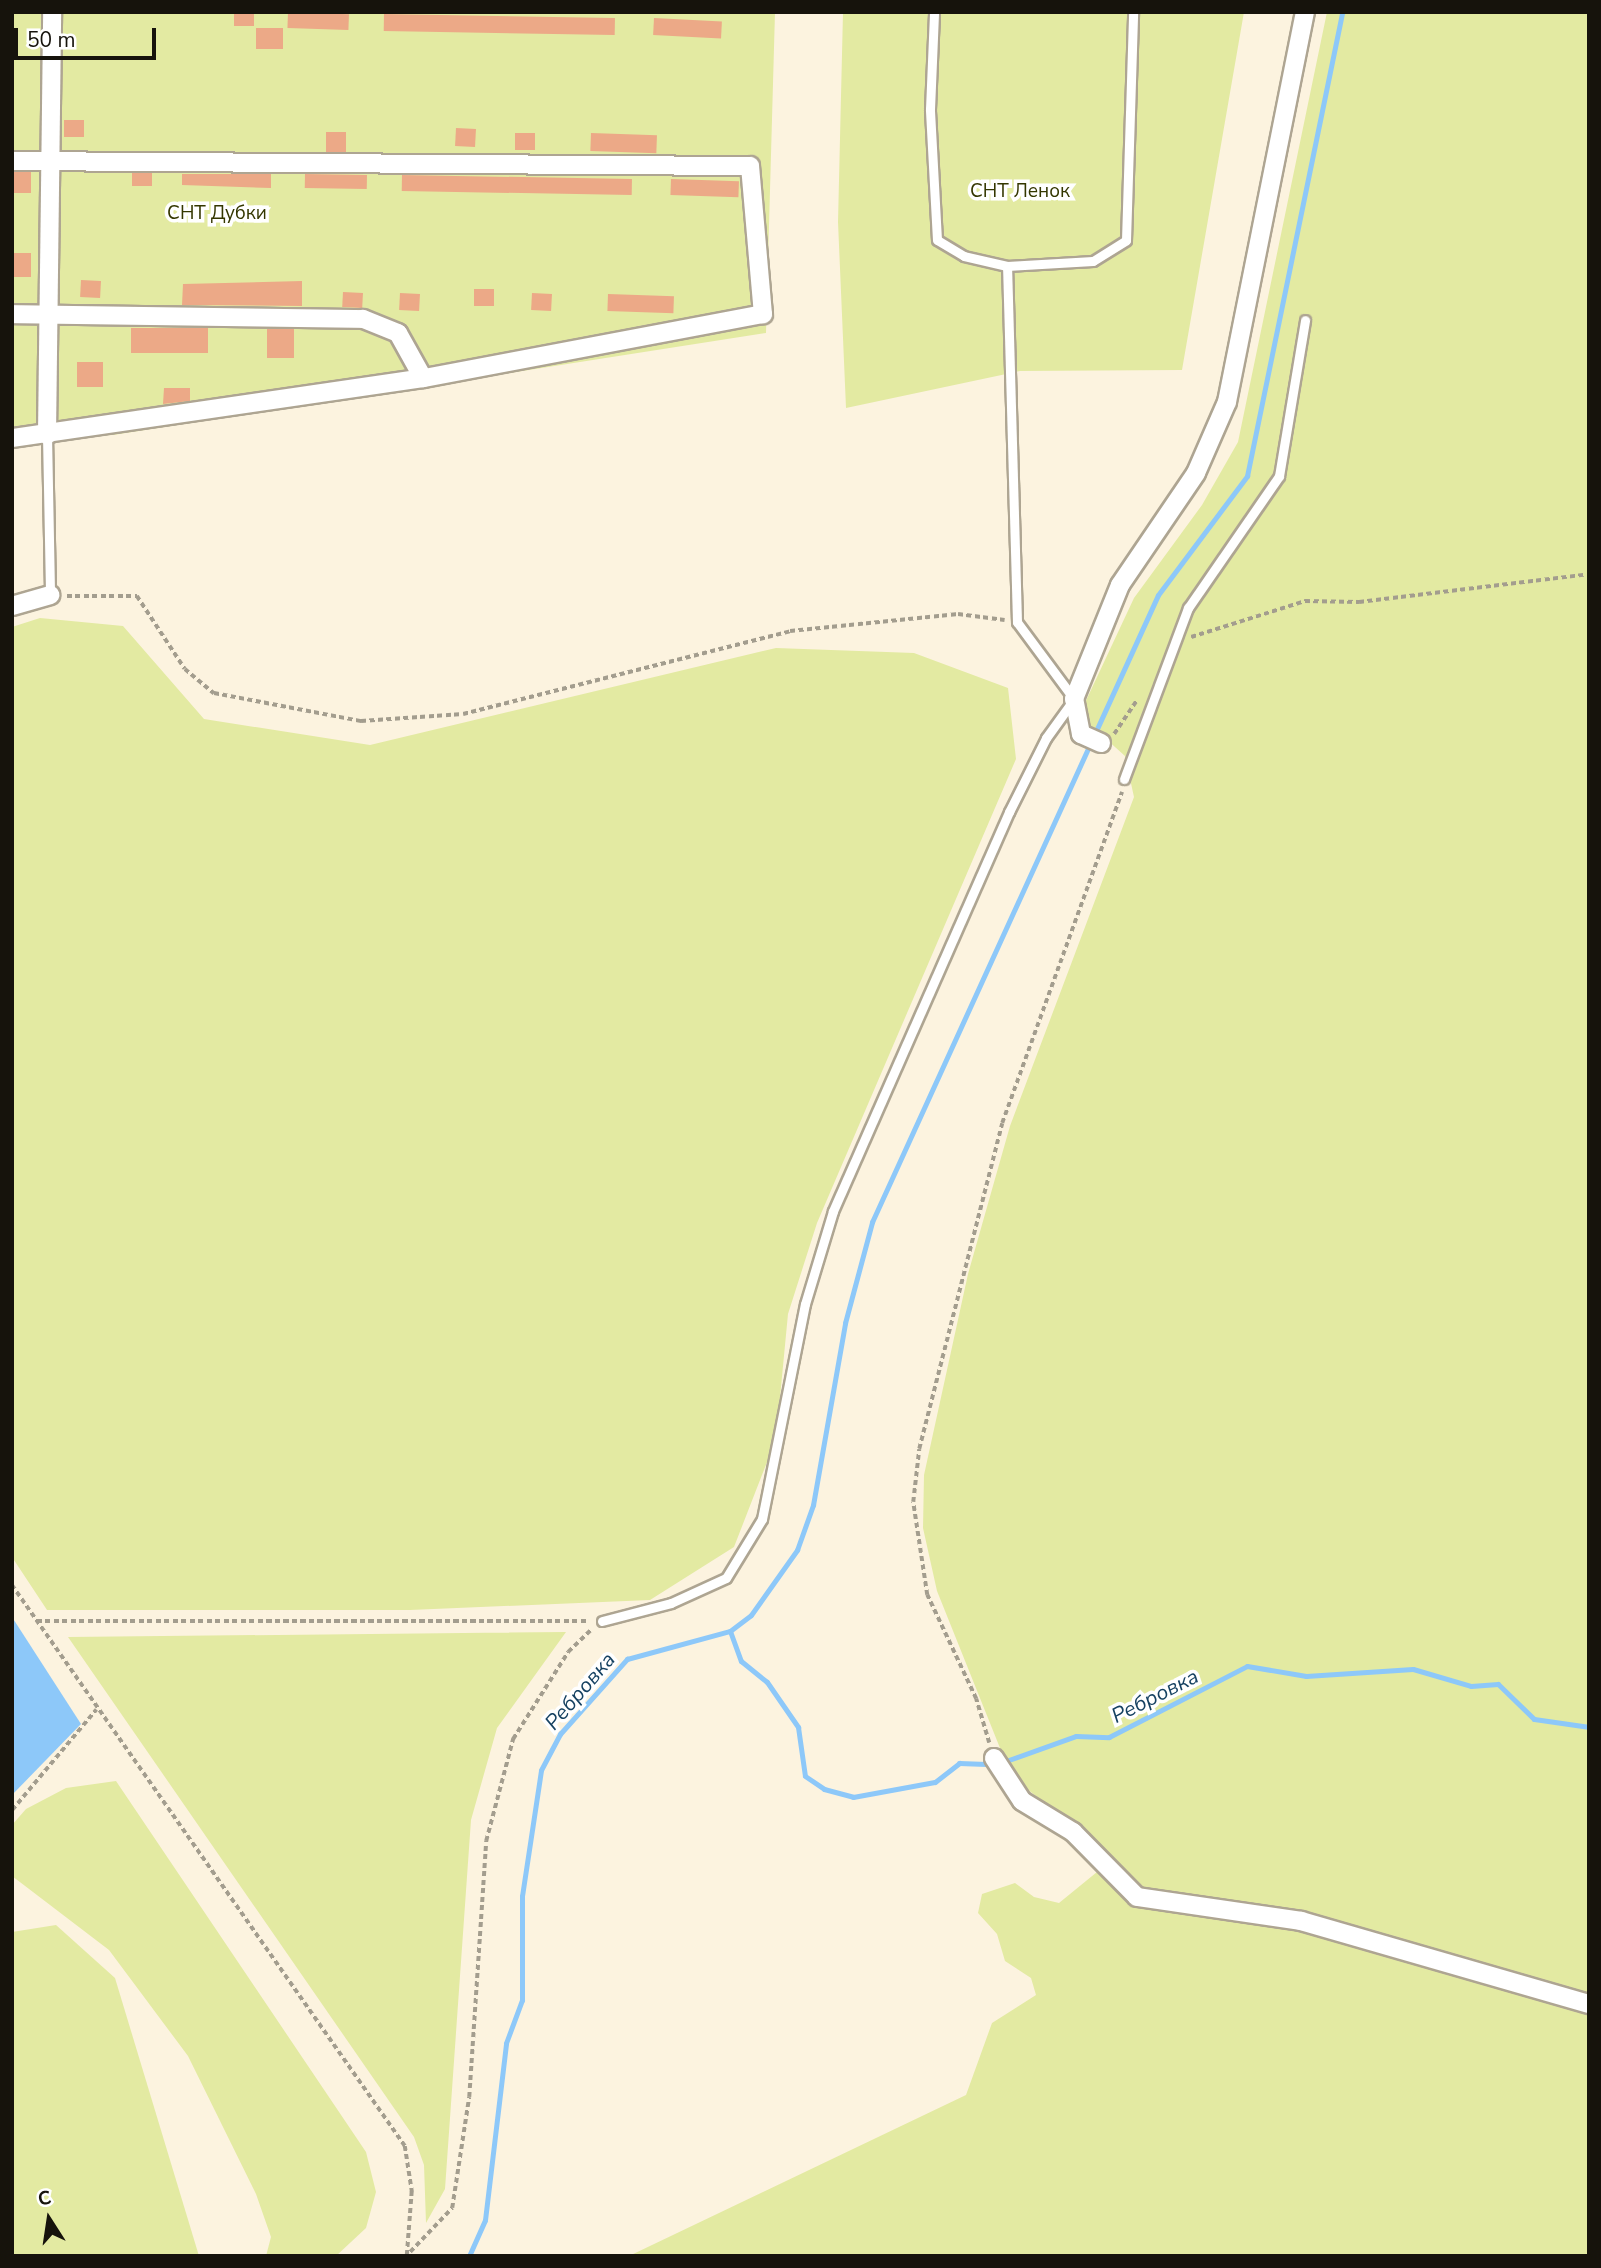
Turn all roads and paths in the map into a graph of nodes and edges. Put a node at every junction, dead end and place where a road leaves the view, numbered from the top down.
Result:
1 (52, 12) edge
2 (934, 12) edge
3 (1133, 12) edge
4 (1305, 12) edge
5 (12, 161) edge
6 (49, 162) junction
7 (1007, 266) junction
8 (12, 314) edge
9 (47, 314) junction
10 (1305, 320) dead end
11 (423, 378) junction
12 (47, 435) junction
13 (12, 438) edge
14 (1589, 574) edge
15 (50, 596) junction
16 (12, 606) edge
17 (1017, 622) junction
18 (1172, 650) junction
19 (1143, 692) dead end
20 (1074, 699) junction
21 (1101, 743) joint
22 (1124, 779) joint
23 (12, 1585) edge
24 (602, 1620) junction
25 (36, 1621) junction
26 (96, 1710) junction
27 (994, 1758) joint
28 (12, 1810) edge
29 (1589, 2004) edge
30 (408, 2255) edge

1 - 6 street
2 - 7 lane
3 - 7 lane
4 - 20 street
5 - 6 street
6 - 9 street
6 - 11 street
7 - 17 lane
8 - 9 street
9 - 11 street
9 - 12 street
10 - 18 lane
11 - 12 street
12 - 13 street
12 - 15 lane
14 - 18 path
15 - 16 street
15 - 17 path
17 - 20 lane
18 - 22 lane
19 - 21 path
20 - 21 street
20 - 24 lane
22 - 27 path
23 - 25 path
24 - 25 path
24 - 30 path
25 - 26 path
26 - 28 path
26 - 30 path
27 - 29 street

